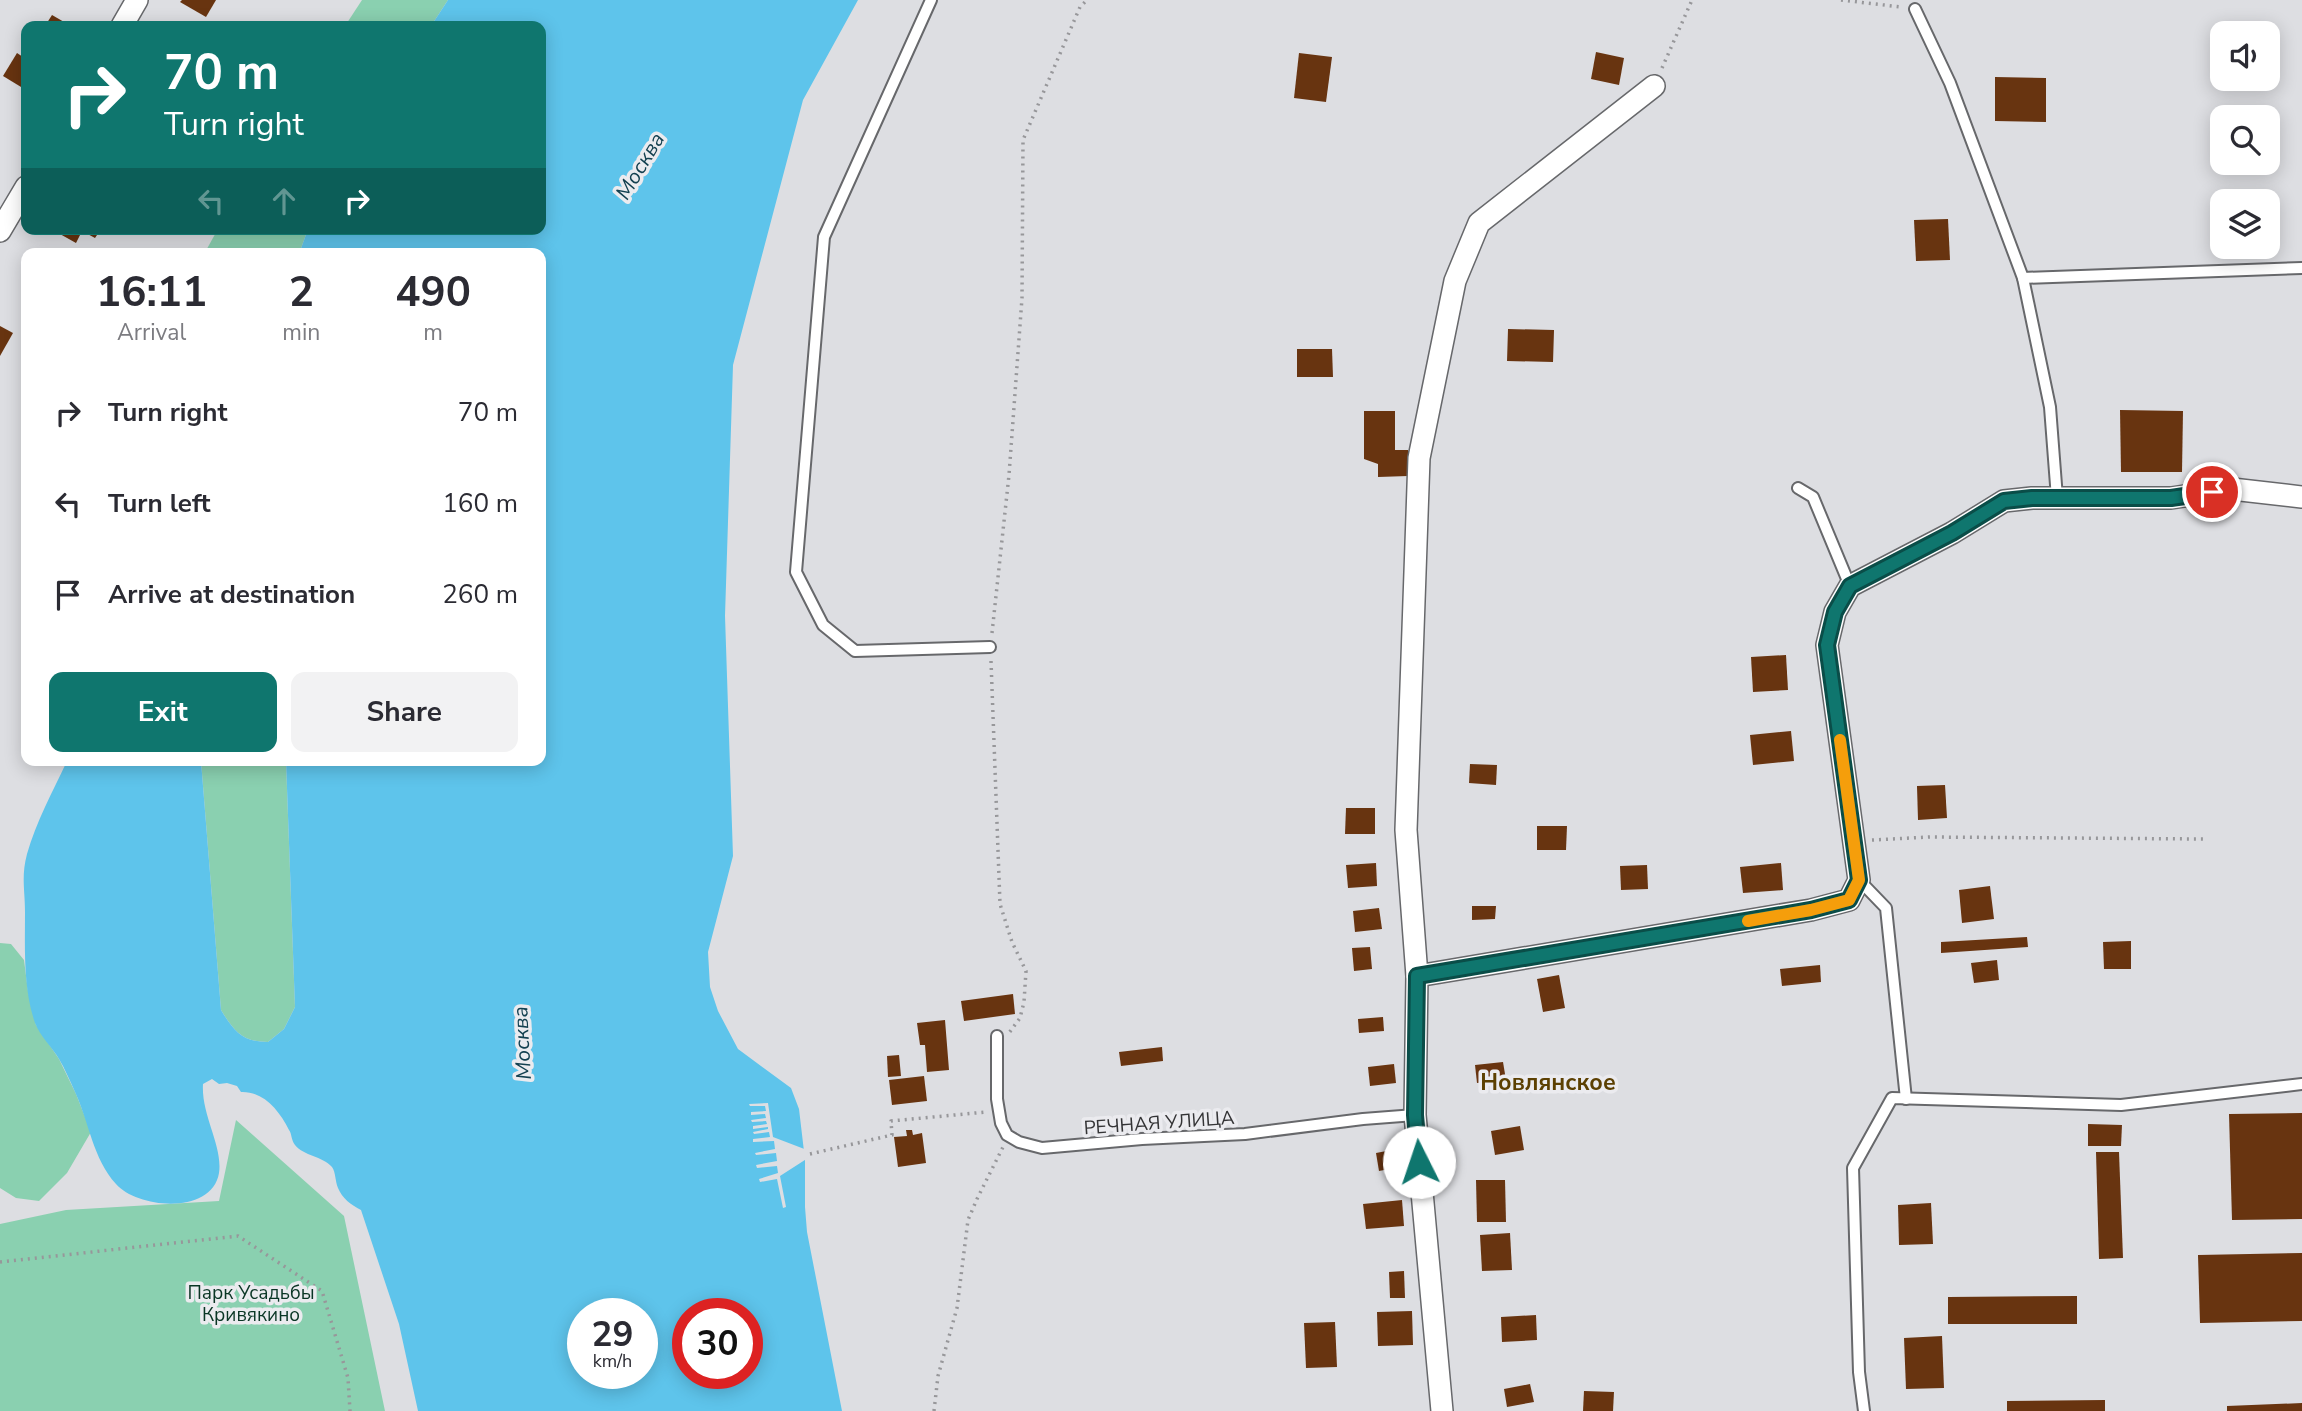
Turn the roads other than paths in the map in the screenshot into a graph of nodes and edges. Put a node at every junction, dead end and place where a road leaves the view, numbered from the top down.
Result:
1 (137, 0) edge
2 (931, 0) edge
3 (1915, 9) road end
4 (125, 21) edge
5 (1654, 86) road end
6 (21, 196) edge
7 (0, 232) edge
8 (2302, 268) edge
9 (2022, 278) junction
10 (1798, 488) dead end
11 (2302, 497) edge
12 (2057, 498) junction
13 (1850, 586) junction
14 (990, 647) road end
15 (1859, 880) junction
16 (1417, 976) junction
17 (997, 1042) road end
18 (2302, 1084) edge
19 (1906, 1099) junction
20 (1415, 1115) junction
21 (1442, 1411) edge
22 (1864, 1411) edge

1 - 4 street
2 - 14 lane
3 - 9 lane
5 - 16 street
6 - 7 street
8 - 9 lane
9 - 12 lane
10 - 13 lane
11 - 12 street
12 - 13 street
13 - 15 street
15 - 16 street
15 - 19 lane
16 - 20 street
17 - 20 lane, РЕЧНАЯ УЛИЦА
18 - 19 lane
19 - 22 lane
20 - 21 street

